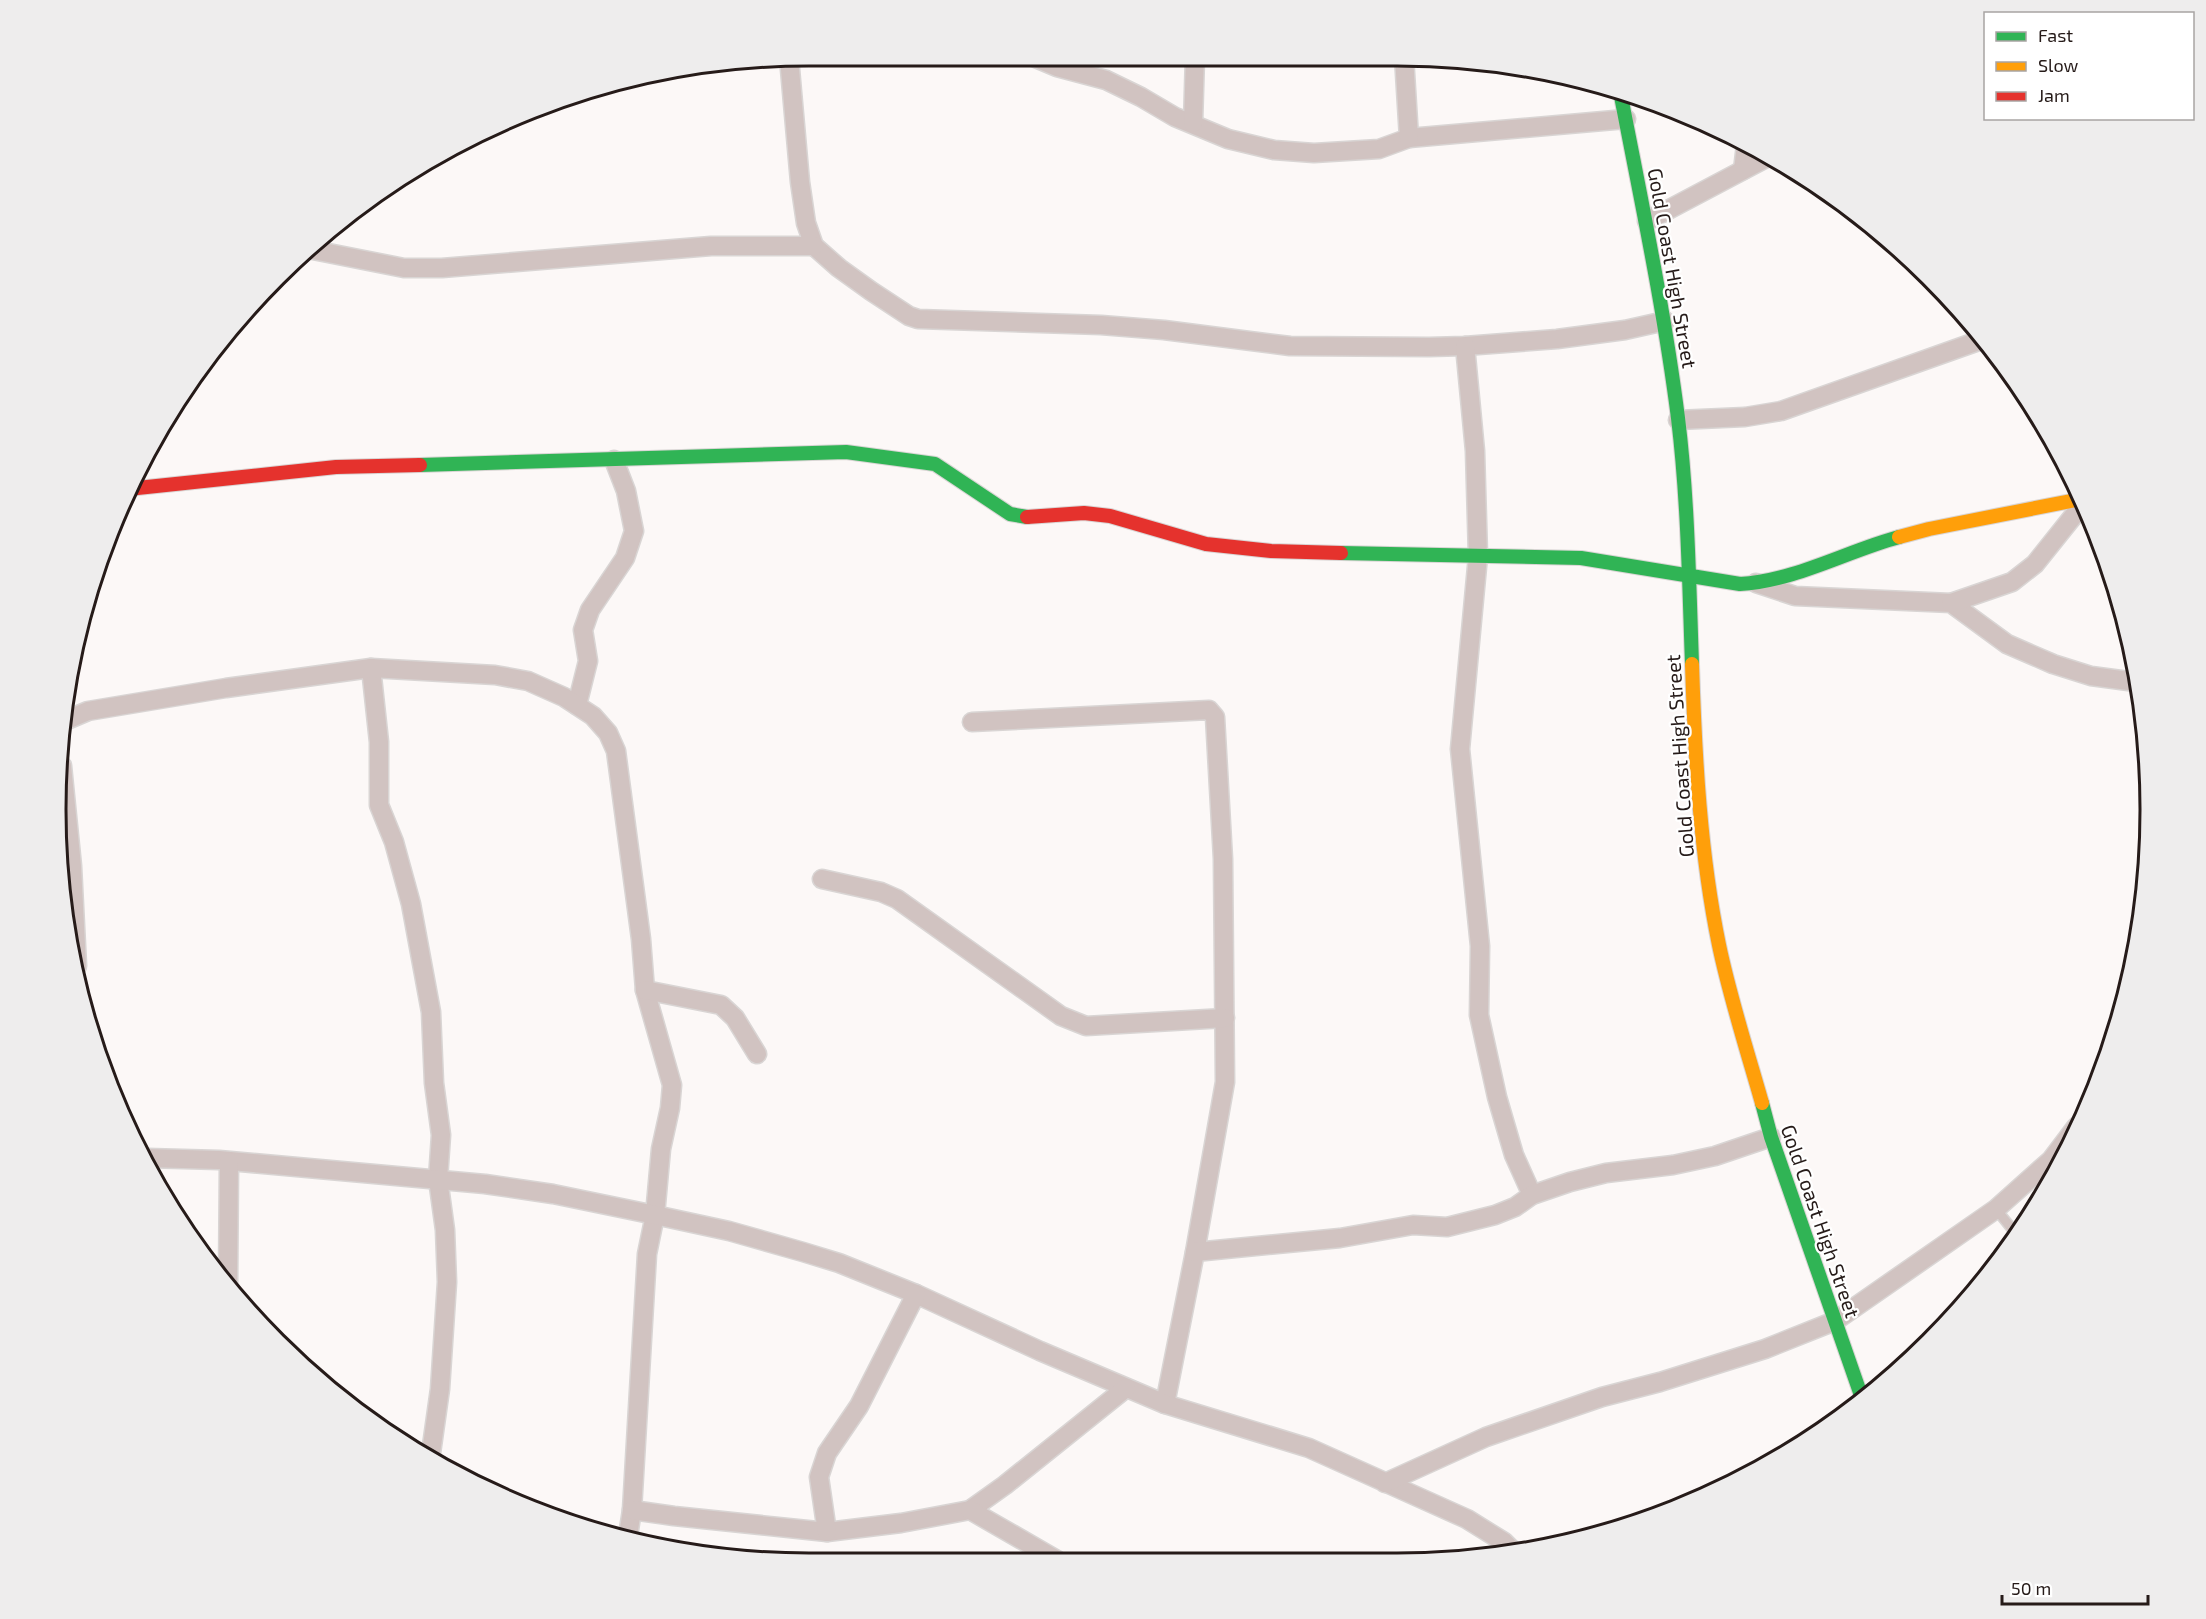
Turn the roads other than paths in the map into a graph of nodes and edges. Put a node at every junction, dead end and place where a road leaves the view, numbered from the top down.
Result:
1 (1055, 66) edge
2 (1195, 66) edge
3 (1404, 66) edge
4 (790, 67) edge
5 (1622, 101) edge
6 (1626, 119) junction
7 (1193, 123) junction
8 (1408, 138) junction
9 (1745, 154) edge
10 (1759, 161) edge
11 (1743, 170) junction
12 (1647, 222) junction
13 (814, 246) junction
14 (319, 251) edge
15 (1665, 321) junction
16 (1974, 342) edge
17 (1465, 346) junction
18 (1678, 420) junction
19 (614, 460) junction
20 (140, 488) edge
21 (2072, 501) edge
22 (2077, 512) edge
23 (1478, 556) junction
24 (1689, 575) junction
25 (1756, 583) junction
26 (1951, 603) junction
27 (371, 668) junction
28 (2129, 681) edge
29 (577, 705) junction
30 (72, 718) edge
31 (972, 722) dead end
32 (66, 807) edge
33 (822, 879) dead end
34 (75, 925) edge
35 (645, 990) junction
36 (1226, 1018) junction
37 (758, 1054) dead end
38 (1771, 1137) junction
39 (154, 1158) edge
40 (2052, 1159) edge
41 (229, 1162) junction
42 (438, 1179) junction
43 (1532, 1195) junction
44 (1996, 1209) junction
45 (655, 1215) junction
46 (2011, 1228) edge
47 (1195, 1252) junction
48 (228, 1272) edge
49 (916, 1294) junction
50 (1834, 1321) junction
51 (1126, 1388) junction
52 (1859, 1391) edge
53 (1165, 1404) junction
54 (432, 1449) edge
55 (1385, 1483) junction
56 (632, 1510) junction
57 (970, 1510) junction
58 (629, 1531) edge
59 (827, 1532) junction
60 (1507, 1545) edge
61 (1045, 1553) edge

1 - 7 street
2 - 7 street
3 - 8 street
4 - 13 street
5 - 6 street, Gold Coast High Street
6 - 8 street
6 - 12 street, Gold Coast High Street
7 - 8 street
9 - 11 street
10 - 11 street
11 - 12 street
12 - 15 street, Gold Coast High Street
13 - 14 street
13 - 17 street
15 - 17 street
15 - 18 street, Gold Coast High Street
16 - 18 street
17 - 23 street
18 - 24 street, Gold Coast High Street
19 - 20 street
19 - 23 street
19 - 29 street
21 - 25 street
22 - 26 street
23 - 24 street
23 - 43 street
24 - 25 street
24 - 38 street, Gold Coast High Street
25 - 26 street
26 - 28 street
27 - 29 street
27 - 30 street
27 - 42 street
29 - 35 street
31 - 36 street
32 - 34 street
33 - 36 street
35 - 37 street
35 - 45 street
36 - 47 street
38 - 43 street
38 - 50 street, Gold Coast High Street
39 - 41 street
40 - 44 street
41 - 42 street
41 - 48 street
42 - 45 street
42 - 54 street
43 - 47 street
44 - 46 lane
44 - 50 street
45 - 49 street
45 - 56 street
47 - 53 street
49 - 51 street
49 - 59 street
50 - 52 street, Gold Coast High Street
50 - 55 street
51 - 53 street
51 - 57 street
53 - 55 street
55 - 60 street
56 - 58 street
56 - 59 street
57 - 59 street
57 - 61 street

